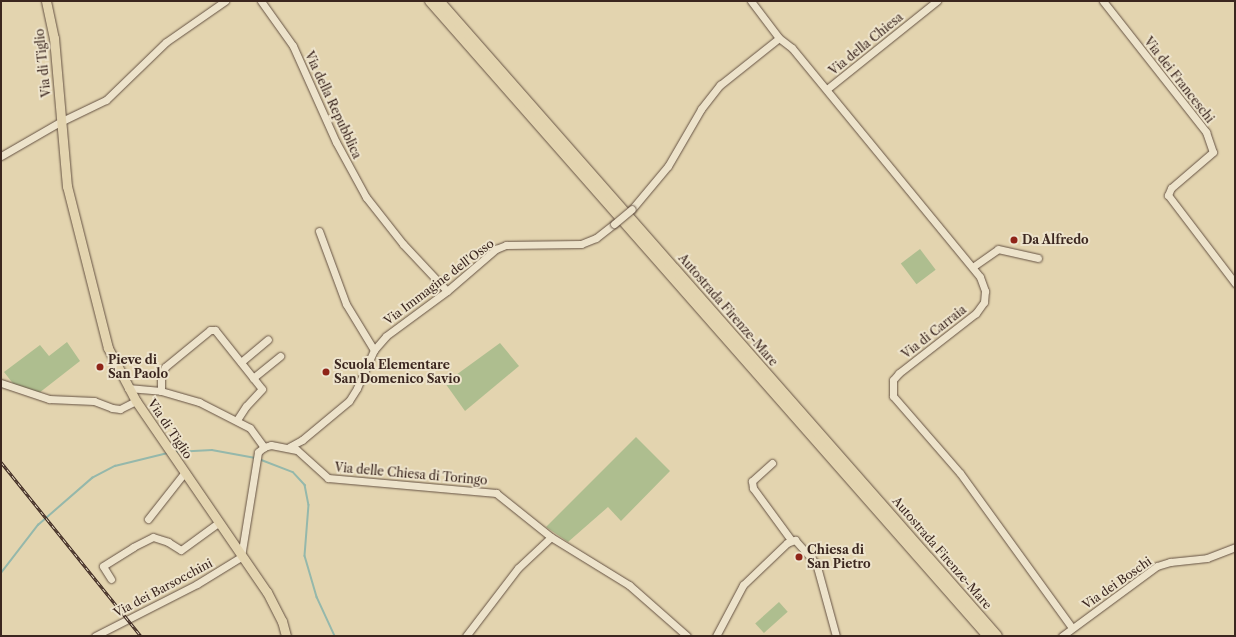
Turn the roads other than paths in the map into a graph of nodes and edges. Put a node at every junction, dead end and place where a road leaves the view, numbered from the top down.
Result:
1 (46, 1) edge
2 (225, 1) edge
3 (261, 1) edge
4 (430, 1) edge
5 (439, 1) edge
6 (751, 1) edge
7 (937, 1) edge
8 (1103, 1) edge
9 (928, 4) edge
10 (779, 38) junction
11 (827, 89) junction
12 (60, 122) junction
13 (1, 156) edge
14 (319, 231) dead end
15 (1038, 258) dead end
16 (974, 266) junction
17 (1235, 283) edge
18 (447, 291) junction
19 (268, 339) dead end
20 (374, 350) junction
21 (280, 356) dead end
22 (241, 362) junction
23 (253, 378) junction
24 (1, 383) edge
25 (128, 388) junction
26 (161, 391) junction
27 (136, 401) junction
28 (237, 420) junction
29 (264, 447) junction
30 (290, 447) junction
31 (772, 463) dead end
32 (185, 472) junction
33 (148, 519) dead end
34 (218, 523) junction
35 (551, 537) junction
36 (791, 540) junction
37 (1235, 547) edge
38 (241, 557) junction
39 (111, 579) dead end
40 (1072, 628) junction
41 (94, 636) edge
42 (286, 636) edge
43 (466, 636) edge
44 (687, 636) edge
45 (716, 636) edge
46 (836, 636) edge
47 (988, 636) edge
48 (997, 636) edge
49 (1062, 636) edge

1 - 12 main road, Via di Tiglio
2 - 12 street
3 - 18 street, Via della Repubblica
4 - 47 highway, Autostrada Firenze-Mare
5 - 48 highway, Autostrada Firenze-Mare
6 - 10 street, Via di Carraia
7 - 9 street, Via della Chiesa
8 - 17 street, Via dei Franceschi
9 - 11 street, Via della Chiesa
10 - 11 street, Via di Carraia
10 - 18 street, Via Immagine dell'Osso, bridge
11 - 16 street, Via di Carraia
12 - 13 street
12 - 25 main road, Via di Tiglio
14 - 20 street
15 - 16 street
16 - 40 street, Via di Carraia
18 - 20 street, Via Immagine dell'Osso
19 - 22 street
20 - 30 street, Via Immagine dell'Osso
21 - 23 street
22 - 23 street
22 - 26 street
23 - 28 street
24 - 27 street
25 - 26 street
25 - 27 main road, Via di Tiglio
26 - 28 street
27 - 32 main road, Via di Tiglio
28 - 29 street
29 - 30 street
29 - 38 street
30 - 35 street, Via delle Chiesa di Toringo
31 - 36 street
32 - 33 street
32 - 34 main road, Via di Tiglio
34 - 38 main road, Via di Tiglio
34 - 39 street
35 - 43 street
35 - 44 street, Via delle Chiesa di Toringo
36 - 45 street
36 - 46 street
37 - 40 street, Via dei Boschi
38 - 41 street, Via dei Barsocchini
38 - 42 main road, Via di Tiglio
40 - 49 street, Via dei Boschi

